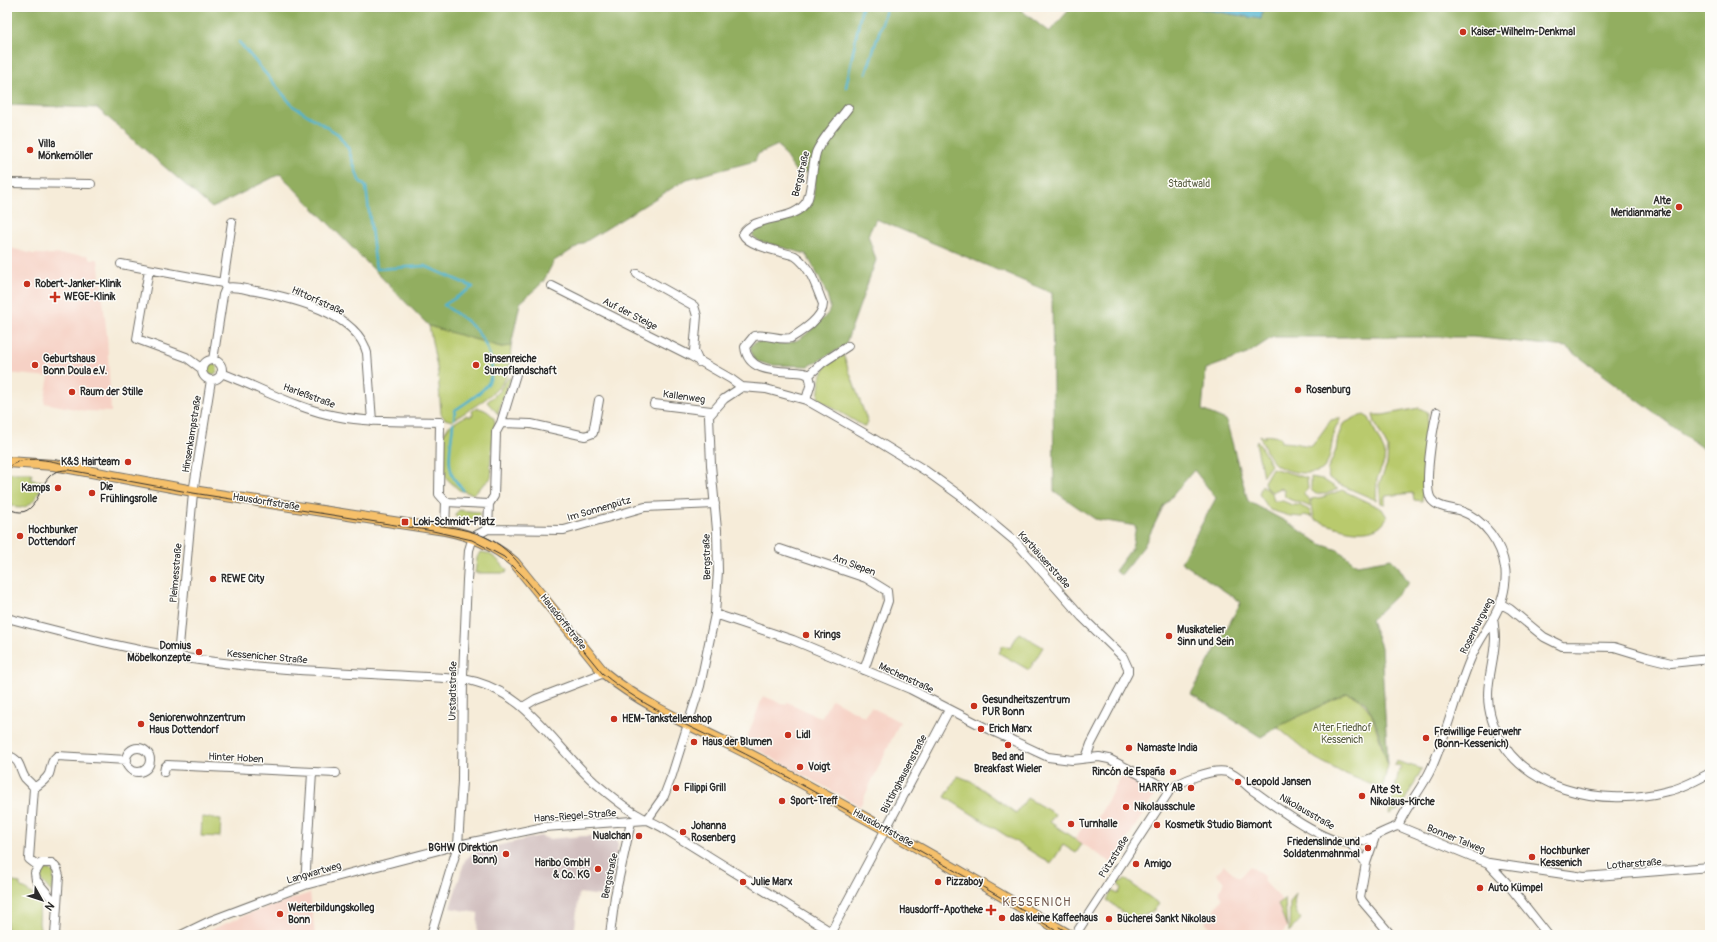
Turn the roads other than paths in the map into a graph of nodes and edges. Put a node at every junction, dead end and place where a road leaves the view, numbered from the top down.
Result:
1 (848, 108) dead end
2 (7, 183) edge
3 (91, 184) dead end
4 (232, 222) dead end
5 (121, 264) dead end
6 (149, 270) junction
7 (637, 274) dead end
8 (224, 286) junction
9 (552, 286) dead end
10 (848, 346) dead end
11 (213, 360) junction
12 (699, 362) junction
13 (202, 369) junction
14 (222, 373) junction
15 (516, 374) dead end
16 (809, 376) junction
17 (211, 380) junction
18 (742, 387) junction
19 (599, 400) dead end
20 (806, 400) junction
21 (654, 404) dead end
22 (711, 411) junction
23 (1437, 412) dead end
24 (372, 421) junction
25 (500, 424) junction
26 (7, 462) edge
27 (193, 491) junction
28 (446, 502) junction
29 (489, 504) junction
30 (715, 504) junction
31 (488, 529) junction
32 (445, 530) junction
33 (473, 537) junction
34 (780, 549) dead end
35 (1501, 604) junction
36 (715, 614) junction
37 (7, 618) edge
38 (1493, 618) junction
39 (178, 657) junction
40 (1710, 659) edge
41 (864, 670) junction
42 (604, 672) junction
43 (463, 679) junction
44 (523, 707) junction
45 (949, 710) junction
46 (688, 724) junction
47 (7, 756) edge
48 (1086, 758) junction
49 (127, 760) dead end
50 (164, 772) dead end
51 (312, 773) junction
52 (336, 773) dead end
53 (1710, 773) edge
54 (34, 788) junction
55 (1170, 790) junction
56 (647, 820) junction
57 (631, 822) junction
58 (1397, 827) junction
59 (885, 829) junction
60 (1375, 837) junction
61 (1350, 843) junction
62 (458, 845) junction
63 (1488, 862) junction
64 (1366, 863) junction
65 (38, 866) junction
66 (1710, 867) edge
67 (305, 885) junction
68 (57, 905) junction
69 (834, 933) edge
70 (56, 935) edge
71 (181, 935) edge
72 (431, 935) edge
73 (610, 935) edge
74 (1068, 935) edge
75 (1075, 935) edge
76 (1391, 935) edge
77 (1548, 935) edge

1 - 16 street, Bergstraße
2 - 3 street
4 - 8 street
5 - 6 street, Hittorfstraße
6 - 8 street, Hittorfstraße
6 - 13 street
7 - 12 street
8 - 11 street
8 - 24 street, Hittorfstraße
9 - 12 street, Auf der Steige
10 - 16 street
11 - 13 street
11 - 14 street
12 - 18 street, Auf der Steige
13 - 17 street
14 - 17 street
14 - 24 street, Harleßstraße
15 - 25 street
16 - 20 street
17 - 27 street, Hinsenkampstraße
18 - 20 street
18 - 22 street
19 - 25 street
20 - 48 street, Karthäuserstraße
21 - 22 street, Kallenweg
22 - 30 street, Bergstraße
23 - 35 street, Rosenburgweg
24 - 28 street, Harleßstraße
25 - 29 street
26 - 27 main road, Hausdorffstraße
27 - 32 main road, Hausdorffstraße
27 - 39 street, Pleimesstraße
28 - 29 street
28 - 32 street
29 - 31 street
30 - 31 street, Im Sonnenpütz
30 - 36 street, Bergstraße
31 - 33 street
32 - 33 main road, Hausdorffstraße
33 - 42 main road, Hausdorffstraße
33 - 43 street, Urstadtstraße
34 - 41 street, Am Siepen
35 - 38 street, Rosenburgweg
35 - 40 street
36 - 41 street, Mechenstraße
36 - 46 street, Bergstraße
37 - 39 street, Kessenicher Straße
38 - 53 street
38 - 58 street, Rosenburgweg
39 - 43 street, Kessenicher Straße
41 - 45 street, Mechenstraße
42 - 44 street
42 - 46 main road, Hausdorffstraße
43 - 44 street, Kessenicher Straße
43 - 62 street, Urstadtstraße
44 - 56 street, Kessenicher Straße
45 - 48 street, Mechenstraße
45 - 59 street, Büttinghausenstraße
46 - 56 street, Bergstraße
46 - 59 main road, Hausdorffstraße
47 - 54 street
48 - 55 street, Mechenstraße
49 - 54 street
50 - 51 street, Hinter Hoben
51 - 52 street, Hinter Hoben
51 - 67 street
54 - 65 street
55 - 61 street, Nikolausstraße
55 - 75 street, Pützstraße
56 - 57 street, Hans-Riegel-Straße
56 - 69 street, Kessenicher Straße
57 - 62 street, Hans-Riegel-Straße
57 - 73 street, Bergstraße
58 - 60 street, Nikolausstraße
58 - 63 street, Bonner Talweg
59 - 69 street, Büttinghausenstraße
59 - 74 main road, Hausdorffstraße
60 - 61 street, Nikolausstraße
60 - 64 street
61 - 64 street
62 - 67 street, Langwartweg
62 - 72 street, Urstadtstraße
63 - 66 street, Lotharstraße
63 - 77 street, Bonner Talweg
64 - 76 street
65 - 68 street
65 - 68 street
67 - 71 street, Langwartweg
68 - 70 street

